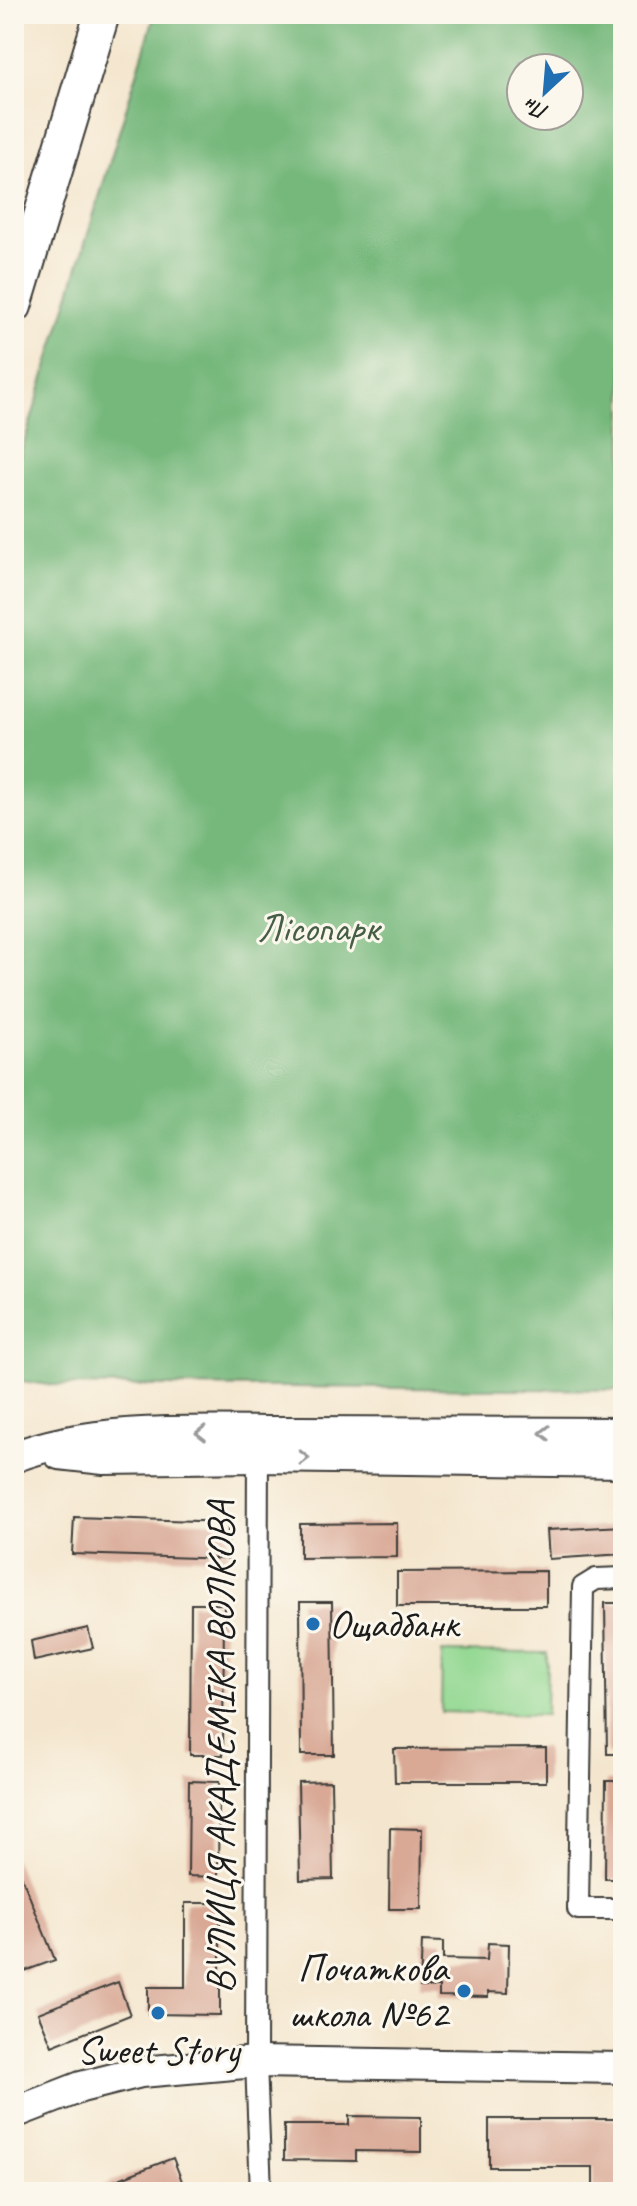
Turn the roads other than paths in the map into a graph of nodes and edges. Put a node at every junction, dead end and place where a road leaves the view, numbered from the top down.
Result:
1 (102, 14) edge
2 (14, 306) edge
3 (623, 1433) edge
4 (258, 1444) junction
5 (19, 1451) edge
6 (623, 1462) edge
7 (623, 1578) edge
8 (623, 1909) edge
9 (256, 2062) junction
10 (623, 2068) edge
11 (14, 2113) edge
12 (261, 2192) edge

1 - 2 main road
3 -> 4 street
4 - 5 street
4 -> 6 street
4 - 9 street, ВУЛИЦЯ АКАДЕМІКА ВОЛКОВА
7 - 8 street
9 - 10 street
9 - 11 street
9 - 12 street, ВУЛИЦЯ АКАДЕМІКА ВОЛКОВА

